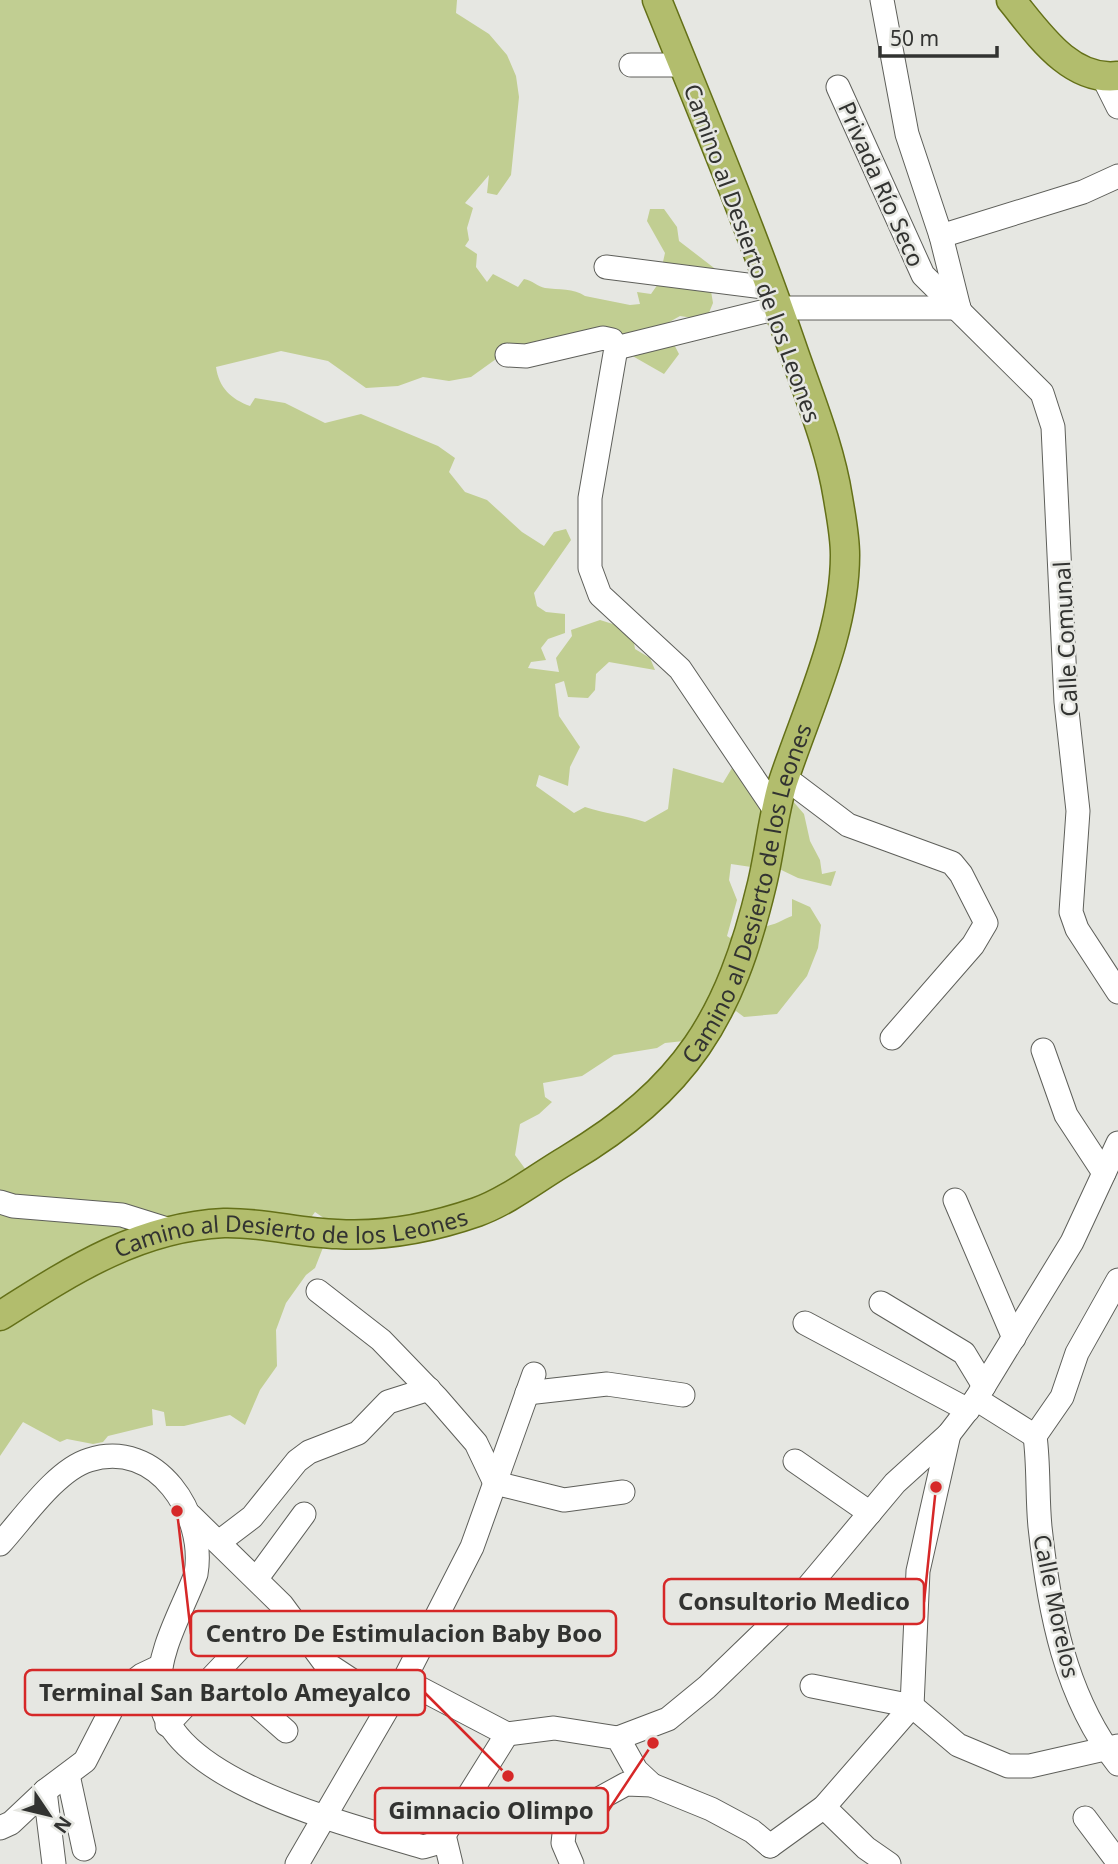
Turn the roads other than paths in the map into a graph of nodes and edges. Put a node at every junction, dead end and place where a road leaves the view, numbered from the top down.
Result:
1 (657, 0) edge
2 (883, 0) edge
3 (1011, 0) edge
4 (631, 65) dead end
5 (683, 65) junction
6 (1110, 77) edge
7 (838, 87) dead end
8 (1118, 107) edge
9 (1118, 176) edge
10 (941, 236) junction
11 (606, 267) dead end
12 (775, 298) junction
13 (959, 308) junction
14 (614, 344) junction
15 (516, 355) dead end
16 (783, 782) junction
17 (777, 813) junction
18 (1118, 992) edge
19 (892, 1038) dead end
20 (1043, 1050) dead end
21 (1118, 1143) edge
22 (1104, 1174) junction
23 (955, 1200) dead end
24 (0, 1202) edge
25 (170, 1230) junction
26 (1118, 1280) edge
27 (318, 1291) dead end
28 (881, 1303) dead end
29 (0, 1316) edge
30 (805, 1323) dead end
31 (1014, 1338) junction
32 (429, 1389) junction
33 (682, 1395) dead end
34 (976, 1399) junction
35 (949, 1434) junction
36 (1035, 1436) junction
37 (795, 1461) dead end
38 (495, 1483) junction
39 (623, 1492) dead end
40 (870, 1513) junction
41 (304, 1514) dead end
42 (191, 1516) junction
43 (219, 1542) junction
44 (0, 1544) edge
45 (257, 1578) junction
46 (253, 1634) dead end
47 (161, 1666) junction
48 (404, 1680) junction
49 (812, 1686) dead end
50 (201, 1688) junction
51 (388, 1704) junction
52 (912, 1706) junction
53 (167, 1725) junction
54 (286, 1731) dead end
55 (507, 1734) junction
56 (618, 1738) junction
57 (1114, 1753) edge
58 (68, 1775) junction
59 (652, 1786) junction
60 (45, 1791) junction
61 (824, 1807) junction
62 (323, 1817) junction
63 (1085, 1818) dead end
64 (0, 1828) edge
65 (444, 1835) junction
66 (84, 1849) dead end
67 (772, 1855) edge
68 (1118, 1862) edge
69 (54, 1864) edge
70 (298, 1864) edge
71 (451, 1864) edge
72 (572, 1864) edge
73 (889, 1864) edge

1 - 5 main road, Camino al Desierto de los Leones
2 - 10 street
3 - 6 main road
4 - 5 street
5 - 12 main road, Camino al Desierto de los Leones
6 - 8 street
7 - 13 street, Privada Río Seco
9 - 10 street
10 - 13 street
11 - 12 street
12 - 13 street
12 - 14 street
12 - 16 main road, Camino al Desierto de los Leones
13 - 18 street, Calle Comunal
14 - 15 street
14 - 17 street
16 - 17 main road, Camino al Desierto de los Leones
16 - 19 street
17 - 25 main road, Camino al Desierto de los Leones
20 - 22 street
21 - 22 street
22 - 31 street
23 - 31 street
24 - 25 street
25 - 29 main road, Camino al Desierto de los Leones
26 - 36 street
27 - 32 street
28 - 34 street
30 - 34 street
31 - 34 street
32 - 38 street
32 - 43 street
33 - 38 street
34 - 35 street
34 - 36 street
35 - 40 street
35 - 52 street
36 - 57 street, Calle Morelos
37 - 40 street
38 - 39 street
38 - 48 street
40 - 56 street
41 - 45 street
42 - 43 street
42 - 44 street
42 - 47 street
43 - 45 street
45 - 51 street
46 - 50 street
47 - 53 street
47 - 58 street
48 - 51 street
48 - 55 street
49 - 52 street
50 - 53 street
50 - 54 street
51 - 62 street
52 - 57 street
52 - 61 street
53 - 62 street
55 - 56 street
55 - 65 street
56 - 59 street
58 - 60 street
58 - 66 street
59 - 67 street
59 - 72 street
60 - 64 street
60 - 69 street
61 - 67 street
61 - 73 street
62 - 65 street
62 - 70 street
63 - 68 street
65 - 71 street

